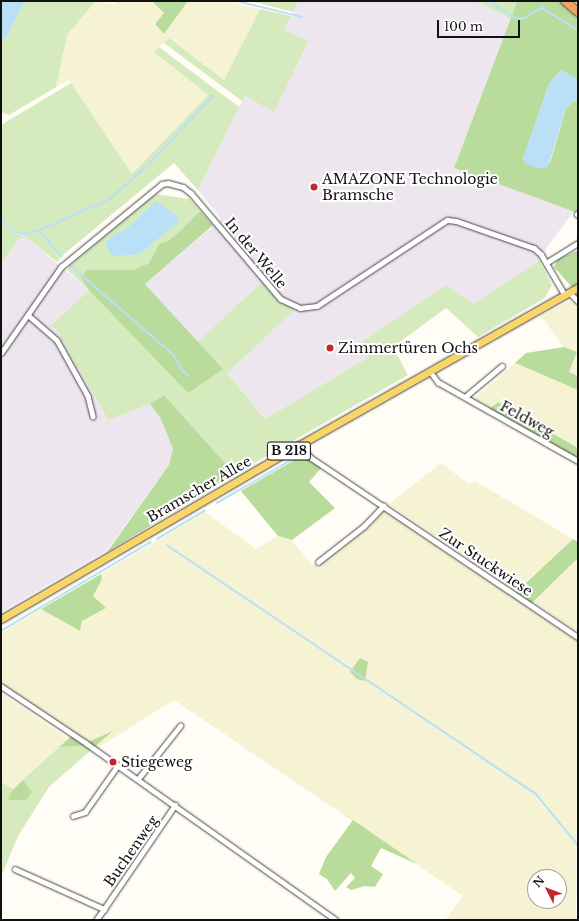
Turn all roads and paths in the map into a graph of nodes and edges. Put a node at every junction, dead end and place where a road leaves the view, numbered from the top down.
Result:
1 (566, 1) edge
2 (578, 7) edge
3 (578, 12) edge
4 (578, 243) edge
5 (546, 263) junction
6 (578, 287) edge
7 (567, 293) junction
8 (578, 301) edge
9 (28, 315) junction
10 (1, 353) edge
11 (502, 366) dead end
12 (430, 371) junction
13 (465, 397) junction
14 (93, 416) dead end
15 (301, 444) junction
16 (578, 461) edge
17 (382, 506) junction
18 (318, 562) dead end
19 (1, 619) edge
20 (578, 637) edge
21 (1, 686) edge
22 (180, 726) dead end
23 (118, 765) junction
24 (138, 779) junction
25 (175, 805) junction
26 (74, 816) dead end
27 (14, 870) dead end
28 (104, 909) junction
29 (96, 920) edge
30 (336, 920) edge

1 - 2 highway
1 - 3 highway
4 - 5 street
5 - 7 street, In der Welle
5 - 9 street, In der Welle
6 - 7 main road, Bramscher Allee / B 218
7 - 8 street, In der Welle
7 - 12 main road, Bramscher Allee / B 218
9 - 10 street, In der Welle
9 - 14 street
11 - 13 street
12 - 13 street, Feldweg
12 - 15 main road, Bramscher Allee / B 218
13 - 16 street, Feldweg
15 - 17 street, Zur Stuckwiese
15 - 19 main road, Bramscher Allee / B 218
17 - 18 street
17 - 20 street, Zur Stuckwiese
21 - 23 street
22 - 24 street
23 - 24 street
23 - 26 street
24 - 25 street
25 - 28 street, Buchenweg
25 - 30 street
27 - 28 street
28 - 29 street, Buchenweg

